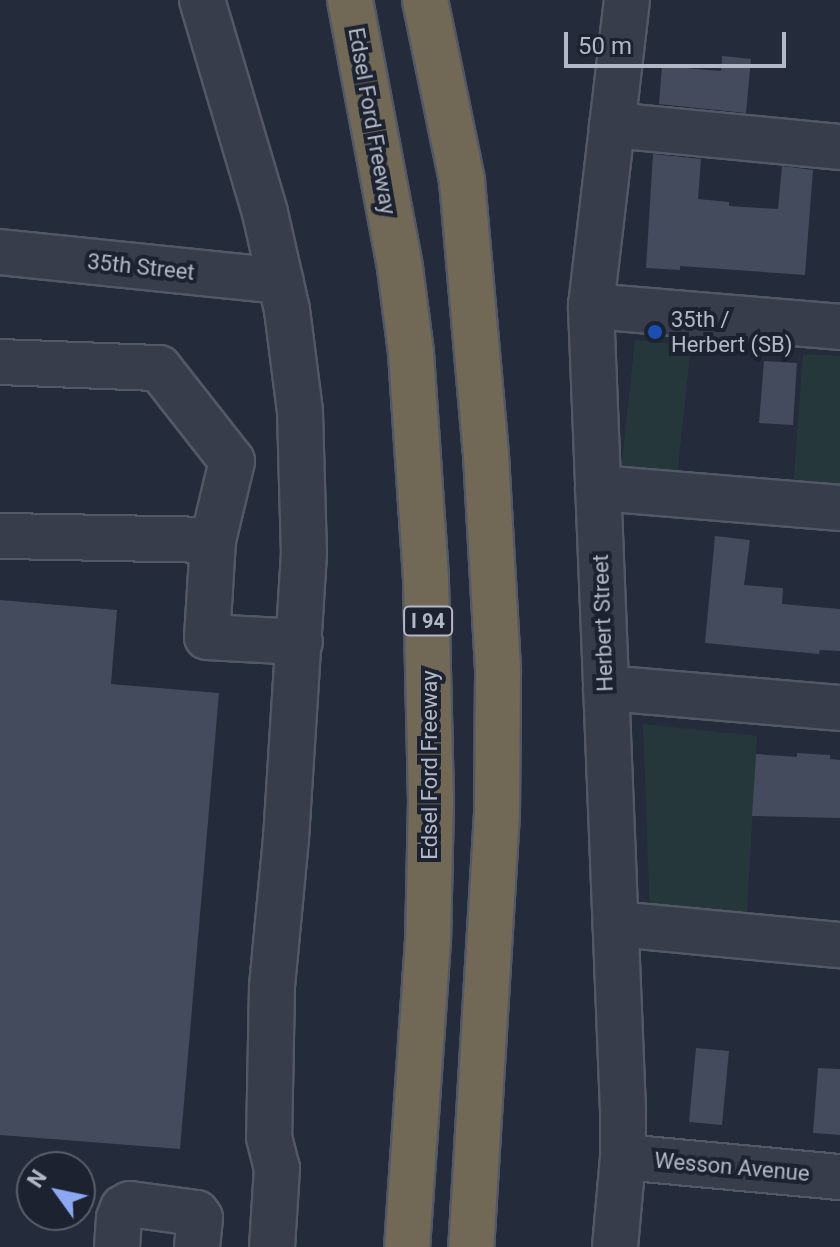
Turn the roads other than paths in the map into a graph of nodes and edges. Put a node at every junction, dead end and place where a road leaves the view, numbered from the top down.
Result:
1 (202, 0) edge
2 (350, 0) edge
3 (425, 0) edge
4 (627, 0) edge
5 (612, 125) junction
6 (840, 147) edge
7 (0, 252) edge
8 (284, 295) junction
9 (591, 306) junction
10 (840, 327) edge
11 (0, 362) edge
12 (598, 488) junction
13 (840, 508) edge
14 (0, 536) edge
15 (213, 540) junction
16 (300, 642) junction
17 (606, 688) junction
18 (840, 708) edge
19 (616, 924) junction
20 (840, 945) edge
21 (623, 1157) junction
22 (840, 1177) edge
23 (117, 1247) edge
24 (197, 1247) edge
25 (272, 1247) edge
26 (407, 1247) edge
27 (471, 1247) edge
28 (615, 1247) edge

1 - 8 street
2 - 26 highway, Edsel Ford Freeway / I 94
3 - 27 highway
4 - 5 street, Herbert Street
5 - 6 street
5 - 9 street, Herbert Street
7 - 8 street, 35th Street
8 - 16 street
9 - 10 street
9 - 12 street, Herbert Street
11 - 15 street
12 - 13 street
12 - 17 street, Herbert Street
14 - 15 street
15 - 16 street
16 - 25 street
17 - 18 street
17 - 19 street, Herbert Street
19 - 20 street
19 - 21 street, Herbert Street
21 - 22 street, Wesson Avenue
21 - 28 street, Herbert Street
23 - 24 street

